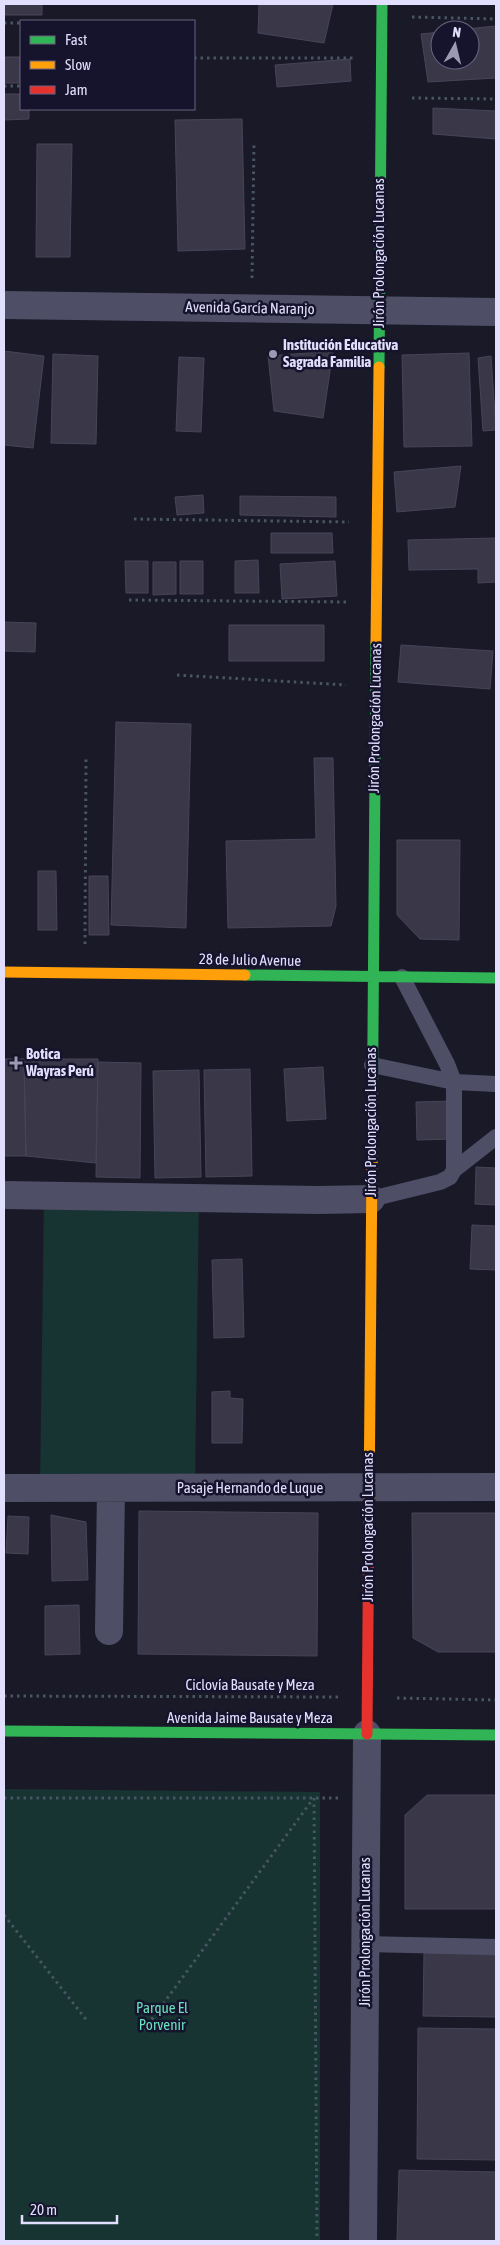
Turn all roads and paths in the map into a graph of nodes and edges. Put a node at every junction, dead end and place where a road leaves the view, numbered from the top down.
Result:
1 (382, 4) edge
2 (382, 16) junction
3 (496, 19) edge
4 (4, 23) edge
5 (20, 24) edge
6 (195, 58) edge
7 (382, 58) junction
8 (4, 86) edge
9 (20, 86) edge
10 (381, 97) junction
11 (496, 99) edge
12 (254, 142) dead end
13 (4, 305) edge
14 (251, 308) junction
15 (379, 310) junction
16 (496, 312) edge
17 (134, 519) dead end
18 (377, 522) junction
19 (129, 600) dead end
20 (376, 602) junction
21 (177, 676) dead end
22 (375, 687) junction
23 (86, 757) dead end
24 (4, 972) edge
25 (85, 973) junction
26 (372, 976) junction
27 (402, 977) junction
28 (496, 978) edge
29 (372, 1065) junction
30 (454, 1082) junction
31 (496, 1084) edge
32 (496, 1137) edge
33 (454, 1170) junction
34 (4, 1195) edge
35 (371, 1199) junction
36 (369, 1487) junction
37 (496, 1487) edge
38 (4, 1488) edge
39 (112, 1488) junction
40 (109, 1631) dead end
41 (4, 1696) edge
42 (367, 1697) junction
43 (496, 1700) edge
44 (4, 1732) edge
45 (367, 1734) junction
46 (496, 1735) edge
47 (4, 1798) edge
48 (314, 1798) junction
49 (4, 1915) edge
50 (366, 1944) junction
51 (496, 1947) edge
52 (88, 2022) dead end
53 (144, 2030) dead end
54 (317, 2241) edge
55 (363, 2241) edge

1 - 2 street, Jirón Prolongación Lucanas
2 - 3 path
2 - 7 street, Jirón Prolongación Lucanas
4 - 5 path
6 - 7 path
7 - 10 street, Jirón Prolongación Lucanas
8 - 9 path
10 - 11 path
10 - 15 street, Jirón Prolongación Lucanas
12 - 14 path
13 - 14 street, Avenida García Naranjo
14 - 15 street, Avenida García Naranjo
15 - 16 street, Avenida García Naranjo
15 - 18 street, Jirón Prolongación Lucanas
17 - 18 path
18 - 20 street, Jirón Prolongación Lucanas
19 - 20 path
20 - 22 street, Jirón Prolongación Lucanas
21 - 22 path
22 - 26 street, Jirón Prolongación Lucanas
23 - 25 path
24 - 25 street, 28 de Julio Avenue
25 - 26 street, 28 de Julio Avenue
26 - 27 street, 28 de Julio Avenue
26 - 29 street, Jirón Prolongación Lucanas
27 - 28 street, 28 de Julio Avenue
27 - 30 lane
29 - 30 lane
29 - 35 street, Jirón Prolongación Lucanas
30 - 31 lane
30 - 33 lane
32 - 33 lane
33 - 35 lane
34 - 35 street
35 - 36 street, Jirón Prolongación Lucanas
36 - 37 street, Pasaje Hernando de Luque
36 - 39 street, Pasaje Hernando de Luque
36 - 42 street, Jirón Prolongación Lucanas
38 - 39 street, Pasaje Hernando de Luque
39 - 40 street
41 - 42 path, Ciclovía Bausate y Meza
42 - 43 path, Ciclovía Bausate y Meza
42 - 45 street, Jirón Prolongación Lucanas
44 - 45 street, Avenida Jaime Bausate y Meza
45 - 46 street, Avenida Jaime Bausate y Meza
45 - 50 street, Jirón Prolongación Lucanas
47 - 48 path
48 - 53 path
48 - 54 path
49 - 52 path
50 - 51 lane
50 - 55 street, Jirón Prolongación Lucanas

